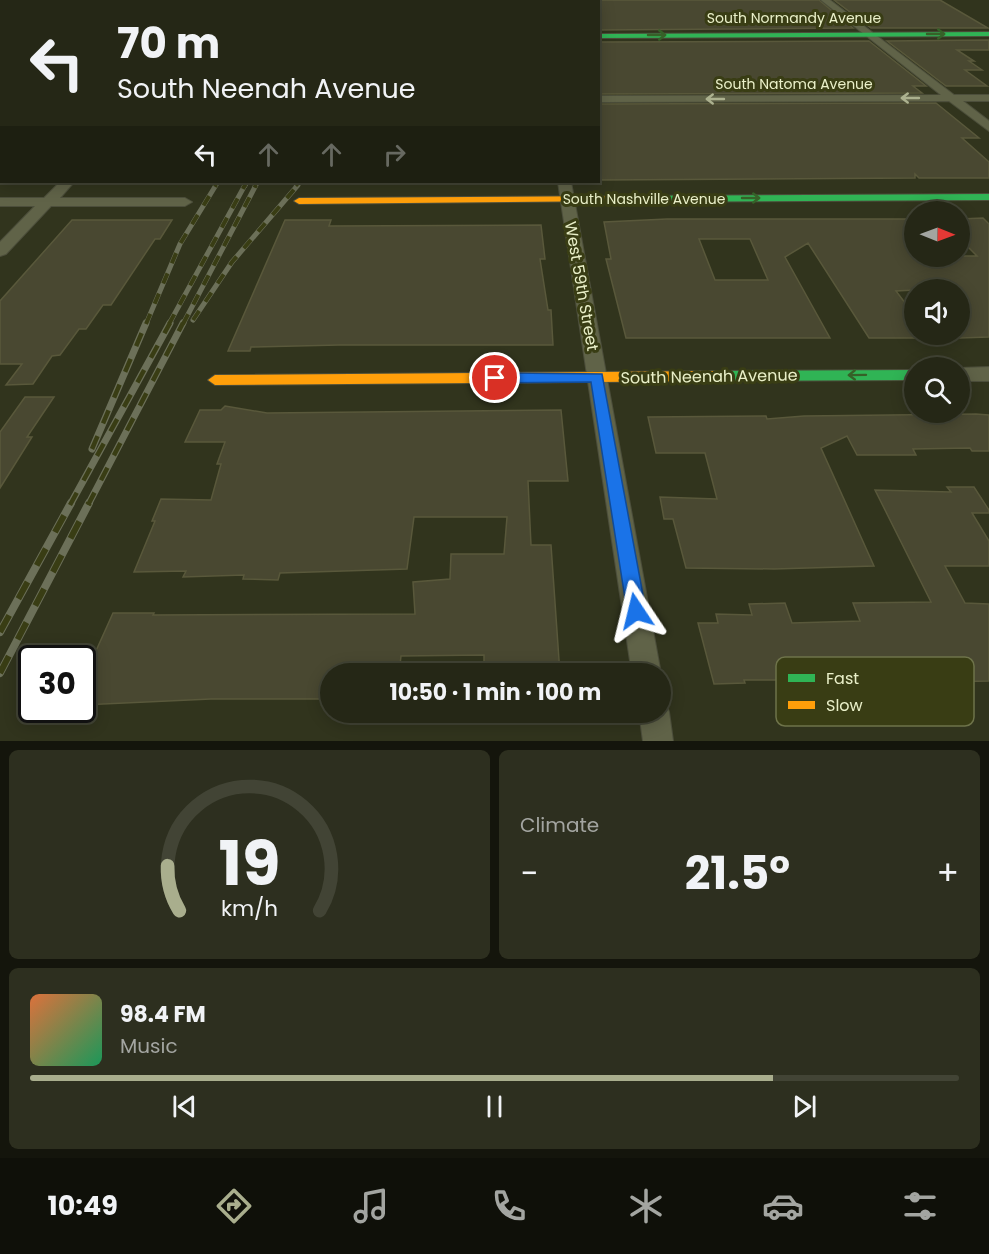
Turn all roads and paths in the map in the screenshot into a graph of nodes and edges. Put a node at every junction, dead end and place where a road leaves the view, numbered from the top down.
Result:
1 (825, 0) edge
2 (989, 34) edge
3 (870, 35) junction
4 (600, 36) edge
5 (951, 98) junction
6 (989, 98) edge
7 (600, 99) edge
8 (989, 127) edge
9 (66, 183) edge
10 (566, 190) edge
11 (989, 197) edge
12 (299, 201) dead end
13 (0, 202) edge
14 (47, 202) junction
15 (185, 202) dead end
16 (0, 251) edge
17 (970, 374) edge
18 (989, 374) edge
19 (904, 375) edge
20 (597, 378) junction
21 (215, 380) dead end
22 (645, 663) edge
23 (656, 723) edge
24 (658, 741) edge

1 - 3 street
3 -> 2 street, South Normandy Avenue
4 -> 3 street, South Normandy Avenue
3 - 5 street
5 - 6 street, South Natoma Avenue
5 -> 7 street, South Natoma Avenue
5 - 8 street
9 - 14 street
10 -> 11 street, South Nashville Avenue
10 - 12 street, South Nashville Avenue
10 - 20 street, West 59th Street
13 - 14 street
14 - 15 street
14 - 16 street
17 - 18 street
19 -> 20 street, South Neenah Avenue
20 - 21 street, South Neenah Avenue
20 - 22 street, West 59th Street
23 - 24 street

